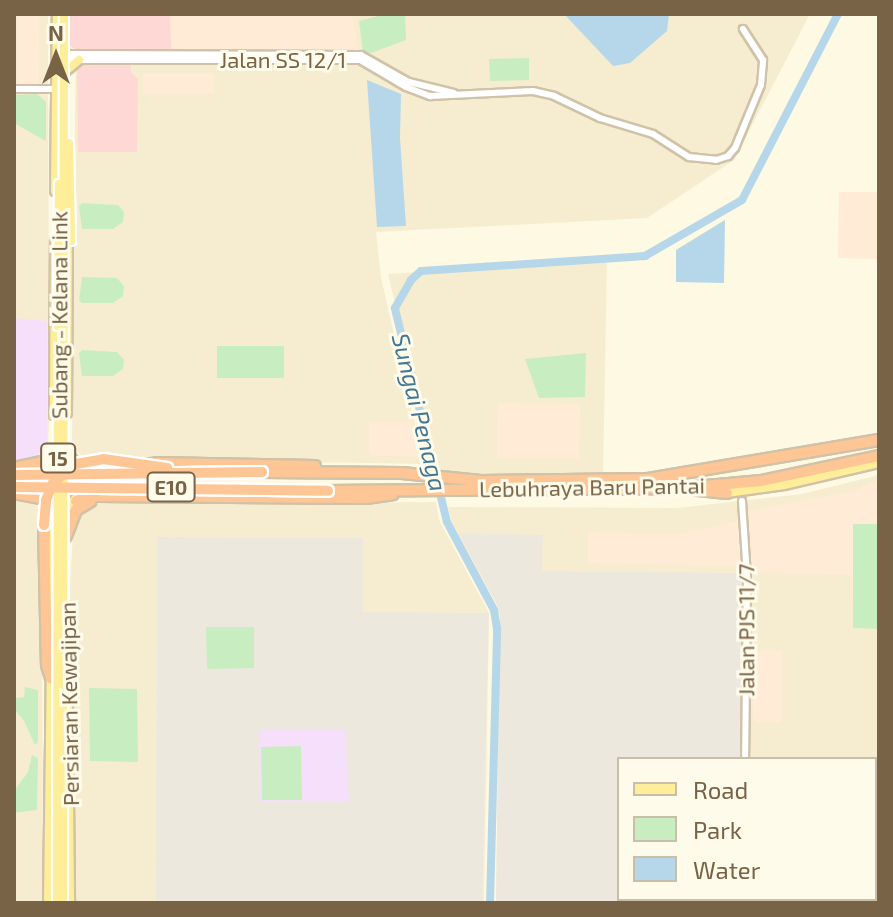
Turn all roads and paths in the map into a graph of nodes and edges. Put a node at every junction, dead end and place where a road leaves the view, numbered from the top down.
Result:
1 (62, 14) edge
2 (743, 29) dead end
3 (62, 56) junction
4 (79, 60) junction
5 (67, 70) junction
6 (55, 88) junction
7 (14, 89) edge
8 (466, 95) junction
9 (56, 114) junction
10 (68, 399) junction
11 (879, 440) edge
12 (879, 456) edge
13 (46, 458) junction
14 (74, 460) junction
15 (847, 462) junction
16 (879, 463) edge
17 (307, 466) junction
18 (739, 466) junction
19 (19, 468) edge
20 (100, 469) junction
21 (402, 473) junction
22 (14, 475) edge
23 (820, 477) junction
24 (741, 484) junction
25 (14, 487) edge
26 (684, 488) junction
27 (404, 490) junction
28 (755, 491) junction
29 (19, 493) edge
30 (727, 493) junction
31 (107, 496) junction
32 (120, 496) junction
33 (40, 498) junction
34 (742, 501) junction
35 (73, 503) junction
36 (51, 507) junction
37 (66, 536) junction
38 (51, 678) junction
39 (745, 757) edge
40 (50, 759) junction
41 (70, 778) junction
42 (48, 903) edge
43 (57, 903) edge
44 (63, 903) edge
45 (70, 903) edge

1 - 3 main road
1 - 6 main road, 15, bridge
1 - 43 main road, Subang - Kelana Link / 15, bridge
2 - 8 street
3 - 4 street, Jalan SS 12/1
3 - 5 main road
3 - 6 main road
3 - 8 street, Jalan SS 12/1
3 - 9 main road
4 - 5 main road
4 - 8 street, Jalan SS 12/1
5 - 10 main road
6 - 7 street
6 - 9 main road
6 - 10 main road, bridge
6 - 44 main road, Subang - Kelana Link / 15, bridge
9 - 13 main road
10 - 14 main road
11 - 18 highway, Lebuhraya Baru Pantai / E10
12 - 15 highway, Lebuhraya Baru Pantai / E10
13 - 14 main road
13 - 19 highway
13 - 33 main road
14 - 20 highway
14 - 35 main road
15 - 23 highway
15 - 24 highway, Lebuhraya Baru Pantai / E10
16 - 23 main road
17 - 20 highway
17 - 21 highway
17 - 38 highway, bridge
18 - 21 highway, Lebuhraya Baru Pantai / E10
18 - 24 highway
19 - 29 highway
20 - 31 highway
21 - 22 highway, Lebuhraya Baru Pantai / E10, bridge
23 - 28 main road
24 - 26 highway, Lebuhraya Baru Pantai / E10
25 - 27 highway, Lebuhraya Baru Pantai / E10, bridge
26 - 27 highway, Lebuhraya Baru Pantai / E10
26 - 30 highway
27 - 32 highway
28 - 30 main road
28 - 34 street
29 - 33 highway
30 - 34 street
31 - 32 highway
31 - 35 highway
32 - 37 highway
33 - 36 main road
34 - 39 street, Jalan PJS 11/7
35 - 36 main road
35 - 37 main road, Persiaran Kewajipan
36 - 38 main road, Persiaran Kewajipan
37 - 41 main road, Persiaran Kewajipan
38 - 40 main road, Persiaran Kewajipan
40 - 41 main road
40 - 42 main road, Persiaran Kewajipan
41 - 45 main road, Persiaran Kewajipan

